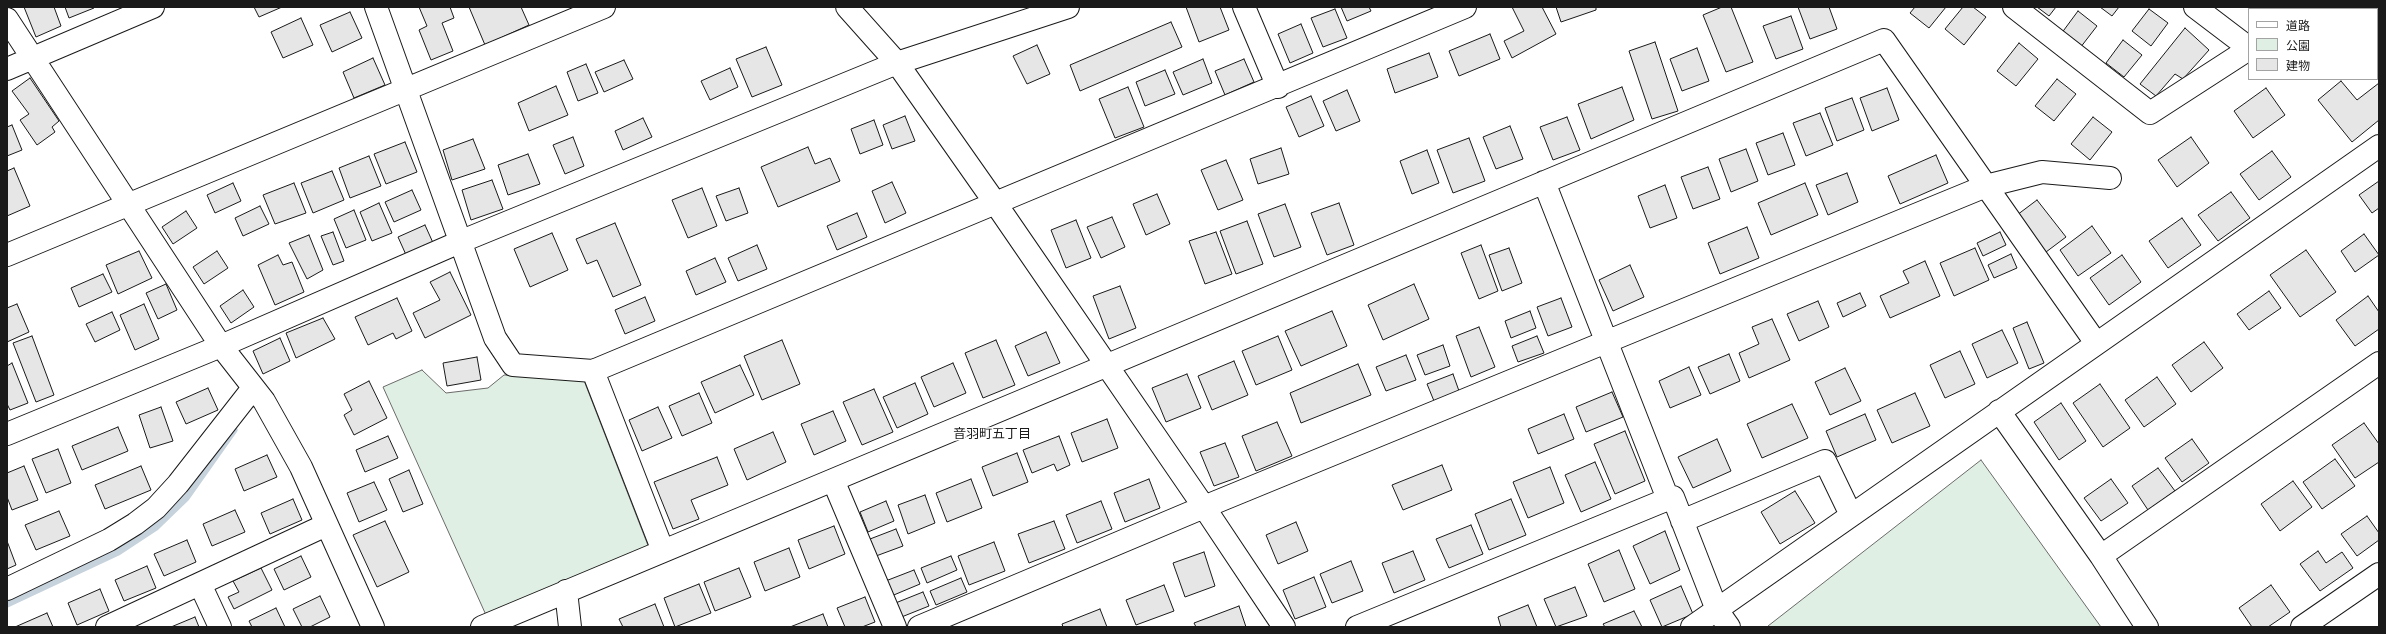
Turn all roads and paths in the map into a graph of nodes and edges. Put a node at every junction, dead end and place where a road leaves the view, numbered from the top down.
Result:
1 (153, 7) edge
2 (376, 7) edge
3 (604, 7) edge
4 (848, 7) edge
5 (1068, 7) edge
6 (1244, 7) edge
7 (1465, 7) edge
8 (2014, 7) edge
9 (2195, 7) edge
10 (7, 18) edge
11 (2248, 48) edge
12 (2248, 50) edge
13 (33, 58) junction
14 (897, 63) junction
15 (7, 69) edge
16 (1278, 87) junction
17 (404, 88) junction
18 (2379, 146) edge
19 (2110, 178) dead end
20 (1544, 182) junction
21 (1986, 186) junction
22 (130, 204) junction
23 (996, 204) junction
24 (462, 241) junction
25 (7, 255) edge
26 (1608, 341) junction
27 (2096, 343) junction
28 (221, 346) junction
29 (2379, 363) edge
30 (1105, 366) junction
31 (593, 371) junction
32 (253, 388) junction
33 (1999, 411) junction
34 (7, 434) edge
35 (833, 480) junction
36 (1668, 499) junction
37 (1204, 507) junction
38 (1851, 515) junction
39 (1682, 521) junction
40 (326, 525) junction
41 (663, 551) junction
42 (2101, 556) junction
43 (2379, 574) edge
44 (200, 584) junction
45 (7, 589) edge
46 (566, 592) junction
47 (1723, 619) edge
48 (107, 627) edge
49 (220, 627) edge
50 (372, 627) edge
51 (482, 627) edge
52 (570, 627) edge
53 (895, 627) edge
54 (919, 627) edge
55 (1284, 627) edge
56 (1357, 627) edge
57 (1692, 627) edge
58 (2147, 627) edge
59 (2302, 627) edge

1 - 13 street
2 - 17 street
3 - 17 street
4 - 14 street
5 - 14 street
6 - 16 street
7 - 16 street
8 - 12 street
9 - 11 street
10 - 13 street
13 - 15 street
13 - 22 street
14 - 23 street
14 - 24 street
16 - 23 street
17 - 22 street
17 - 24 street
18 - 27 street
19 - 21 street
20 - 21 street
20 - 26 street
20 - 30 street
21 - 26 street
21 - 27 street
22 - 25 street
22 - 28 street
23 - 30 street
23 - 31 street
24 - 28 street
24 - 31 street
26 - 36 street
26 - 37 street
27 - 33 street
28 - 32 street
28 - 34 street
29 - 42 street
30 - 35 street
30 - 37 street
31 - 41 street
32 - 40 street
32 - 45 street
33 - 38 street
33 - 42 street
35 - 41 street
35 - 53 street
36 - 39 street
36 - 56 street
37 - 54 street
37 - 55 street
38 - 39 street
38 - 47 street
39 - 47 street
40 - 44 street
40 - 50 street
41 - 46 street
42 - 58 street
43 - 59 street
44 - 48 street
44 - 49 street
46 - 51 street
46 - 52 street
47 - 57 street

